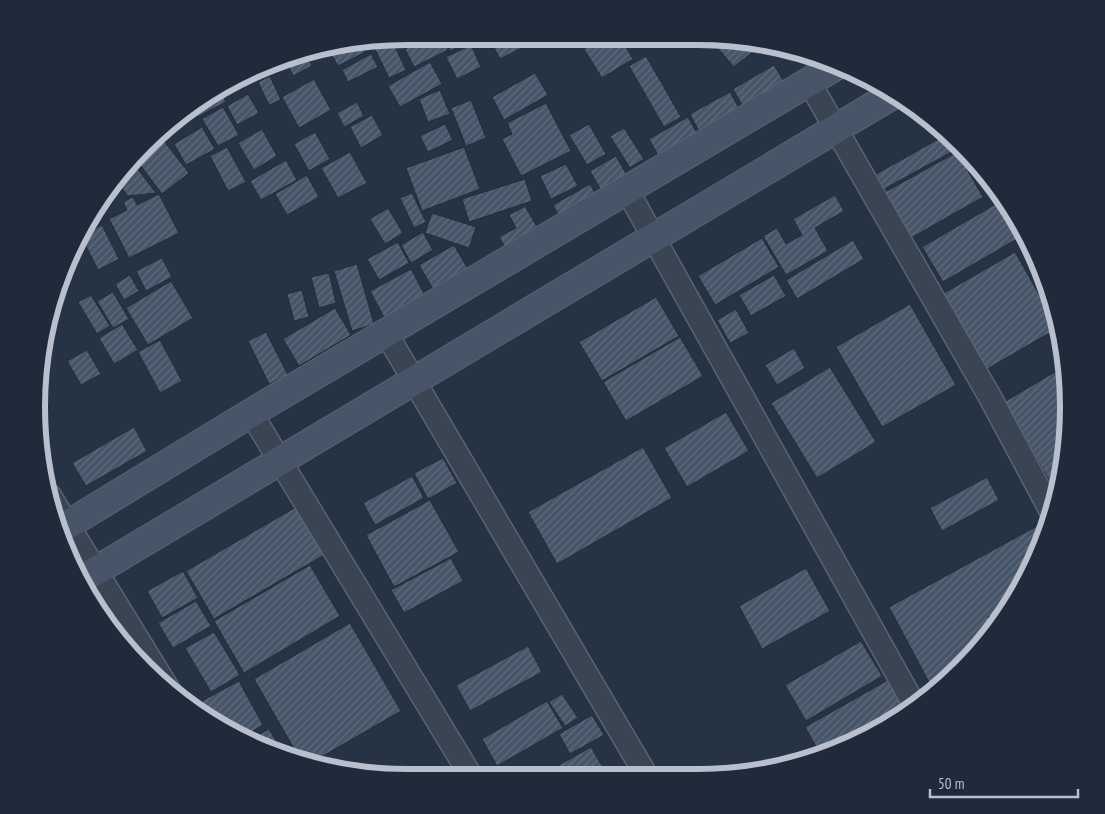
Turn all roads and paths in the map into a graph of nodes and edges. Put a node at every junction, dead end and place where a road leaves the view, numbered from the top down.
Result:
1 (829, 70) edge
2 (809, 82) junction
3 (887, 98) edge
4 (836, 128) junction
5 (627, 190) junction
6 (652, 238) junction
7 (386, 333) junction
8 (415, 380) junction
9 (251, 413) junction
10 (281, 460) junction
11 (1047, 504) edge
12 (65, 526) edge
13 (72, 544) edge
14 (89, 575) edge
15 (148, 660) edge
16 (911, 699) edge
17 (467, 769) edge
18 (642, 769) edge

1 - 2 street
2 - 4 street
2 - 5 street
3 - 4 street
4 - 6 street
4 - 11 street
5 - 6 street
5 - 7 street
6 - 8 street
6 - 16 street
7 - 8 street
7 - 9 street
8 - 10 street
8 - 18 street
9 - 10 street
9 - 12 street
10 - 14 street
10 - 17 street
13 - 14 street
14 - 15 street

